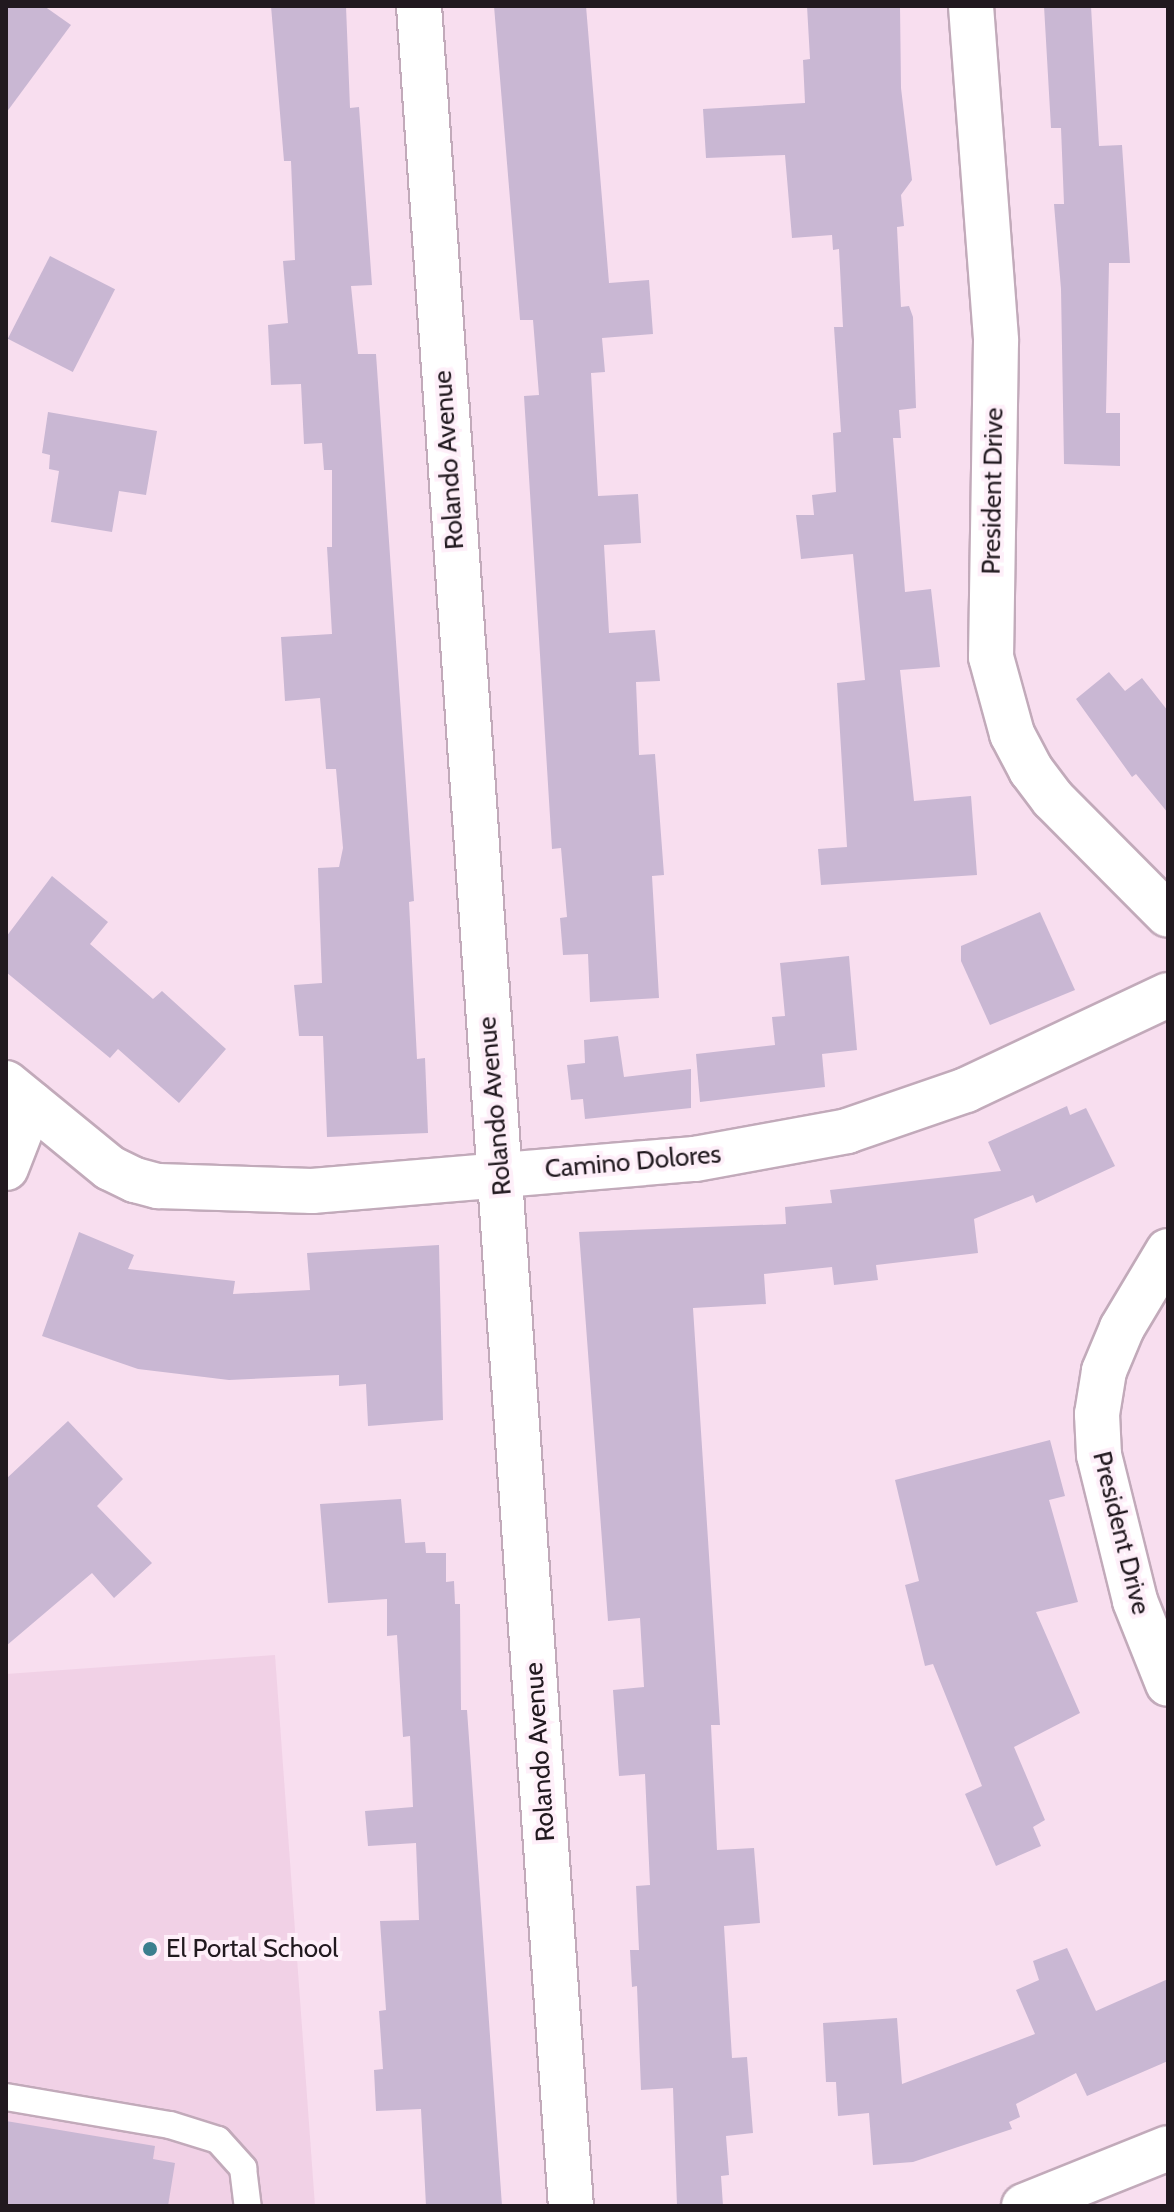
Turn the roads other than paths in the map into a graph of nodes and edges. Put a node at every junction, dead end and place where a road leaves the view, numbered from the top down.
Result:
1 (419, 6) edge
2 (971, 6) edge
3 (1168, 915) edge
4 (1168, 995) edge
5 (18, 1094) edge
6 (6, 1168) edge
7 (500, 1174) junction
8 (1168, 1251) edge
9 (1152, 1598) edge
10 (1168, 1684) edge
11 (6, 2097) edge
12 (1168, 2148) edge
13 (248, 2206) edge
14 (571, 2206) edge
15 (1024, 2206) edge

1 - 7 street, Rolando Avenue
2 - 3 street, President Drive
4 - 7 street, Camino Dolores
5 - 6 street
5 - 7 street, Camino Dolores
7 - 14 street, Rolando Avenue
8 - 9 street, President Drive
9 - 10 street, President Drive
11 - 13 lane
12 - 15 street

